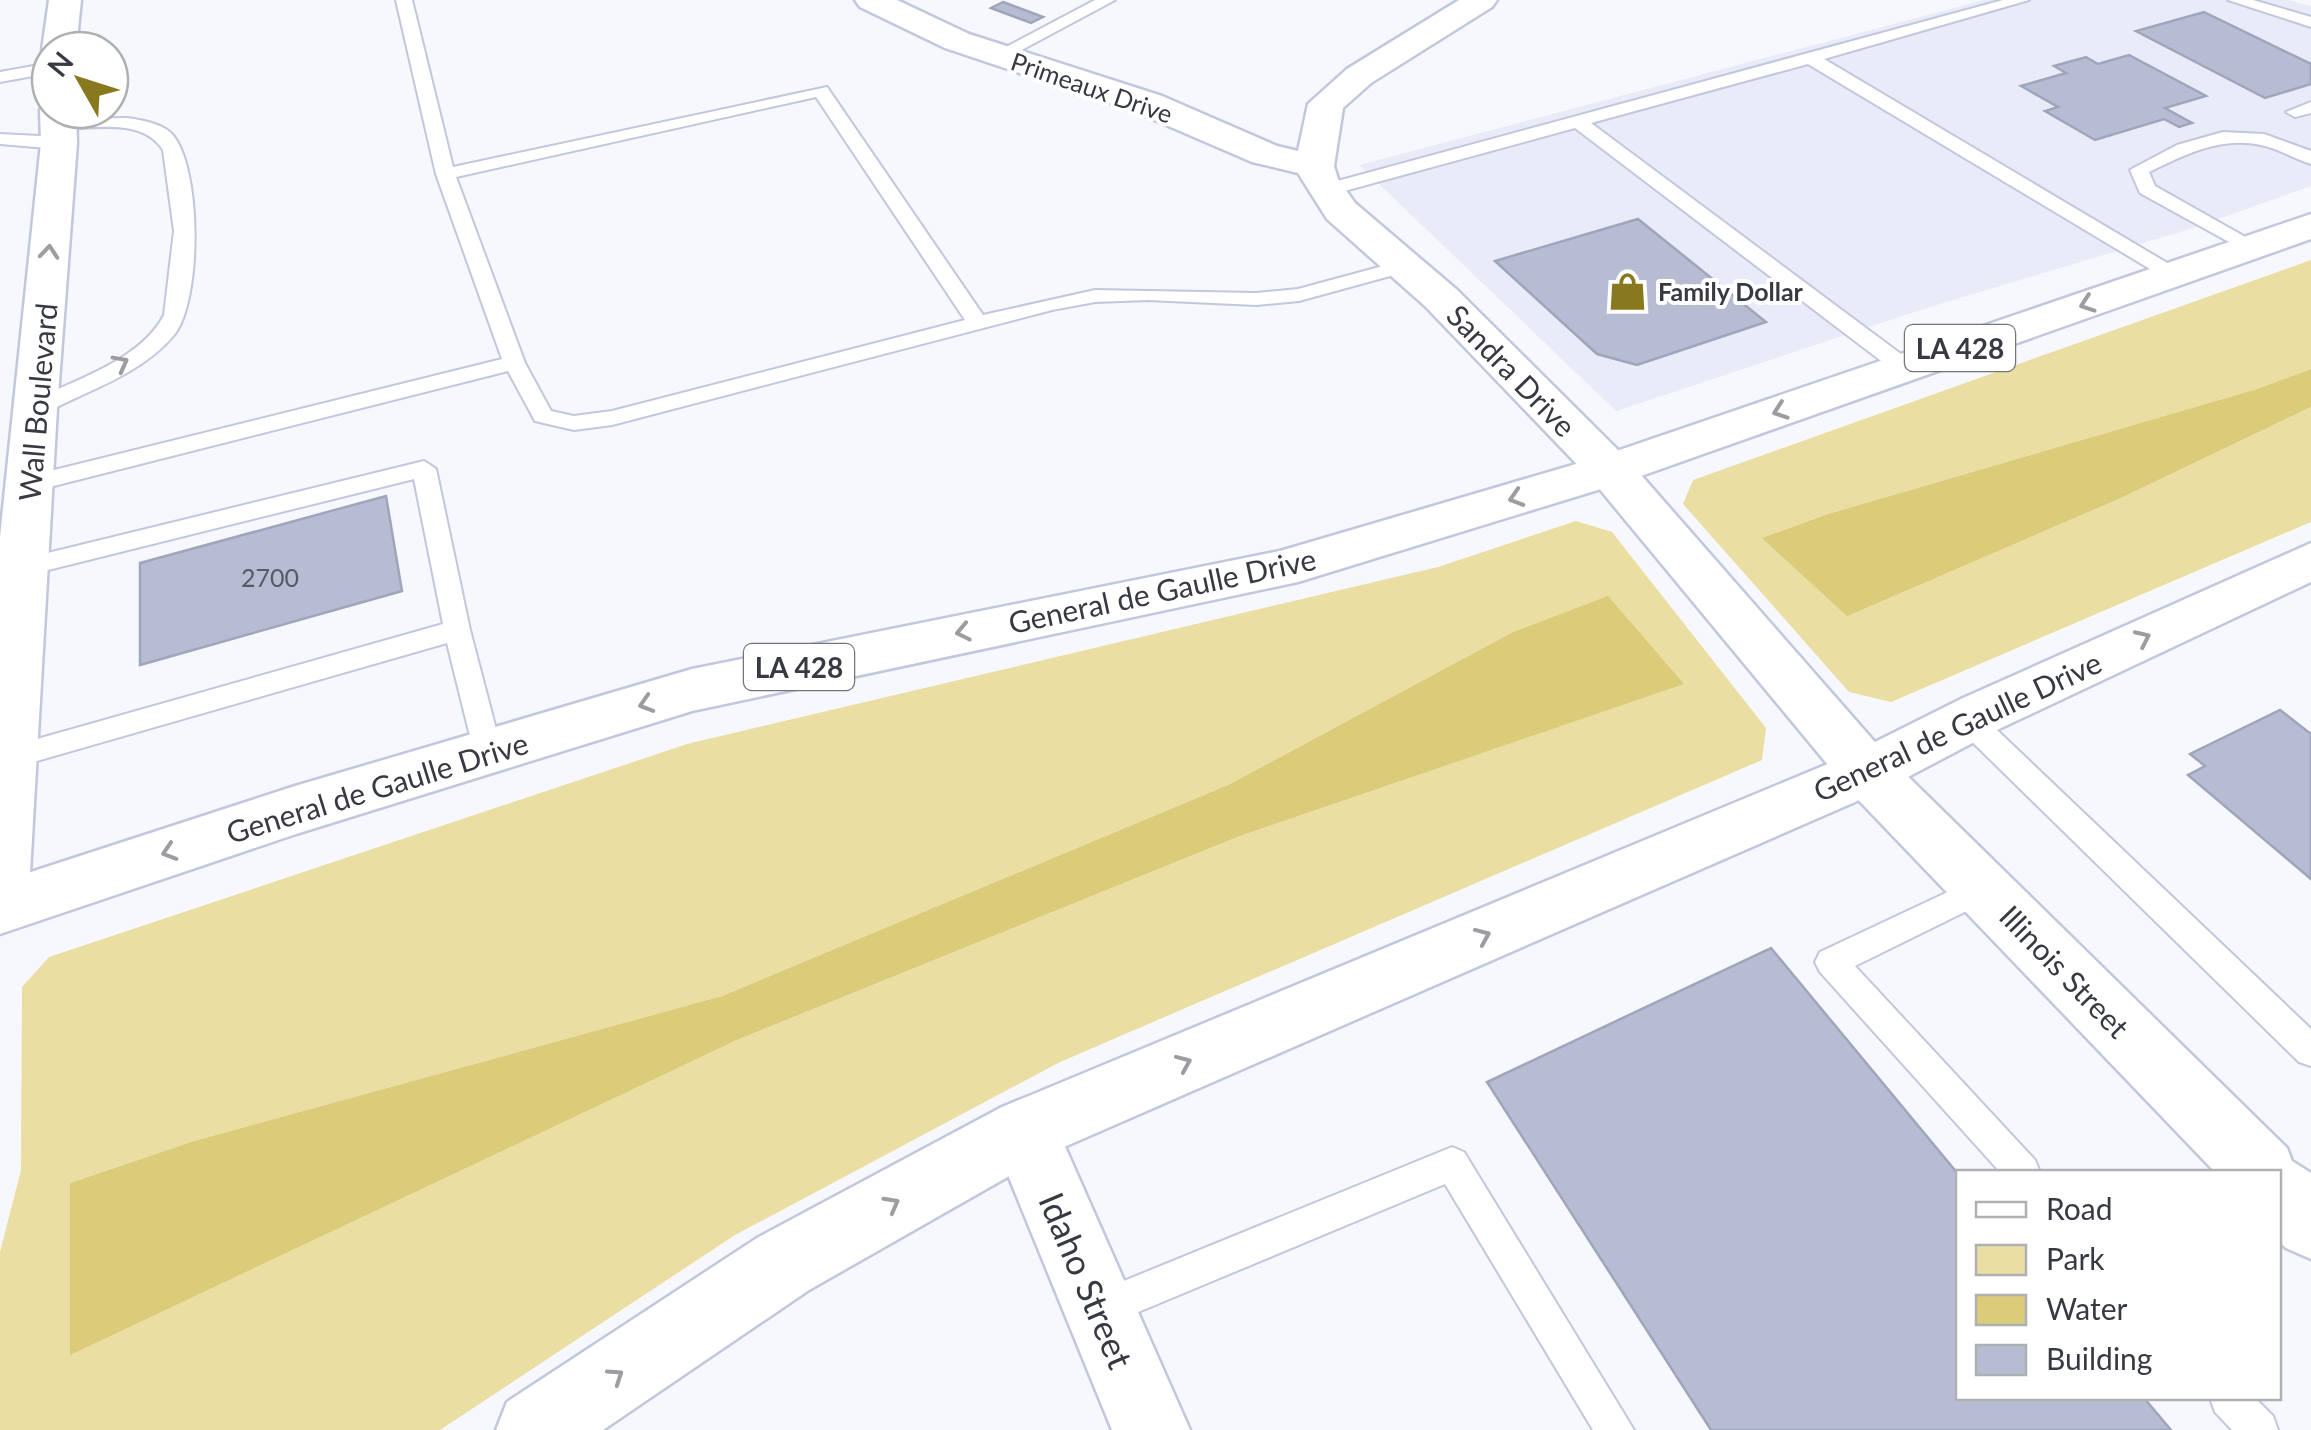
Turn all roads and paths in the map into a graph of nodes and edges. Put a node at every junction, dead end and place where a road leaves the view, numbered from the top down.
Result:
1 (65, 0) edge
2 (404, 0) edge
3 (871, 0) edge
4 (1107, 0) edge
5 (1481, 0) edge
6 (2022, 0) edge
7 (2236, 0) edge
8 (2311, 22) edge
9 (61, 30) edge
10 (999, 54) junction
11 (1807, 56) junction
12 (30, 71) edge
13 (0, 76) edge
14 (1580, 123) junction
15 (130, 125) edge
16 (42, 130) edge
17 (59, 130) edge
18 (0, 140) edge
19 (2311, 158) edge
20 (444, 174) junction
21 (1320, 178) junction
22 (2311, 226) edge
23 (2249, 247) junction
24 (1404, 266) junction
25 (2172, 274) junction
26 (978, 323) junction
27 (514, 362) junction
28 (1904, 368) junction
29 (34, 409) junction
30 (1610, 470) junction
31 (30, 484) junction
32 (2311, 561) edge
33 (24, 567) junction
34 (457, 630) junction
35 (1968, 720) junction
36 (488, 752) junction
37 (9, 758) junction
38 (1867, 772) junction
39 (0, 873) edge
40 (1984, 888) junction
41 (0, 908) edge
42 (2311, 1051) edge
43 (1024, 1131) junction
44 (2021, 1170) edge
45 (2260, 1170) edge
46 (2281, 1193) edge
47 (2311, 1223) edge
48 (1100, 1309) junction
49 (2231, 1400) edge
50 (535, 1430) edge
51 (1151, 1430) edge
52 (1614, 1430) edge
53 (2259, 1430) edge

1 - 9 street
2 - 20 lane
3 - 10 street, Primeaux Drive
4 - 10 lane
5 - 21 street
6 - 11 lane
7 - 8 lane
10 - 21 street, Primeaux Drive
11 - 14 lane
11 - 25 lane
12 - 13 lane
14 - 21 lane
14 - 28 lane
29 -> 15 lane
16 - 18 lane
29 -> 17 street, Wall Boulevard
19 - 23 lane
20 - 26 lane
20 - 27 lane
21 - 24 street, Sandra Drive
22 - 23 street, General de Gaulle Drive / LA 428
23 - 25 street, General de Gaulle Drive / LA 428
24 - 26 lane
24 - 30 street, Sandra Drive
25 -> 28 street, General de Gaulle Drive / LA 428
26 - 27 lane
27 - 31 lane
28 -> 30 street, General de Gaulle Drive / LA 428
29 - 31 street, Wall Boulevard
30 -> 36 street, General de Gaulle Drive / LA 428
30 - 38 street, Sandra Drive
31 - 33 street, Wall Boulevard
35 -> 32 street, General de Gaulle Drive
33 - 34 lane
33 - 37 street, Wall Boulevard
34 - 36 lane
34 - 37 lane
35 - 38 street, General de Gaulle Drive
35 - 42 lane
36 -> 41 street, General de Gaulle Drive / LA 428
37 - 39 street, Wall Boulevard
38 - 40 street, Illinois Street
43 -> 38 street, General de Gaulle Drive
40 - 44 lane
40 - 45 street, Illinois Street
43 - 48 street, Idaho Street
50 -> 43 street, General de Gaulle Drive
46 - 47 street
48 - 51 street, Idaho Street
48 - 52 lane
49 - 53 lane

